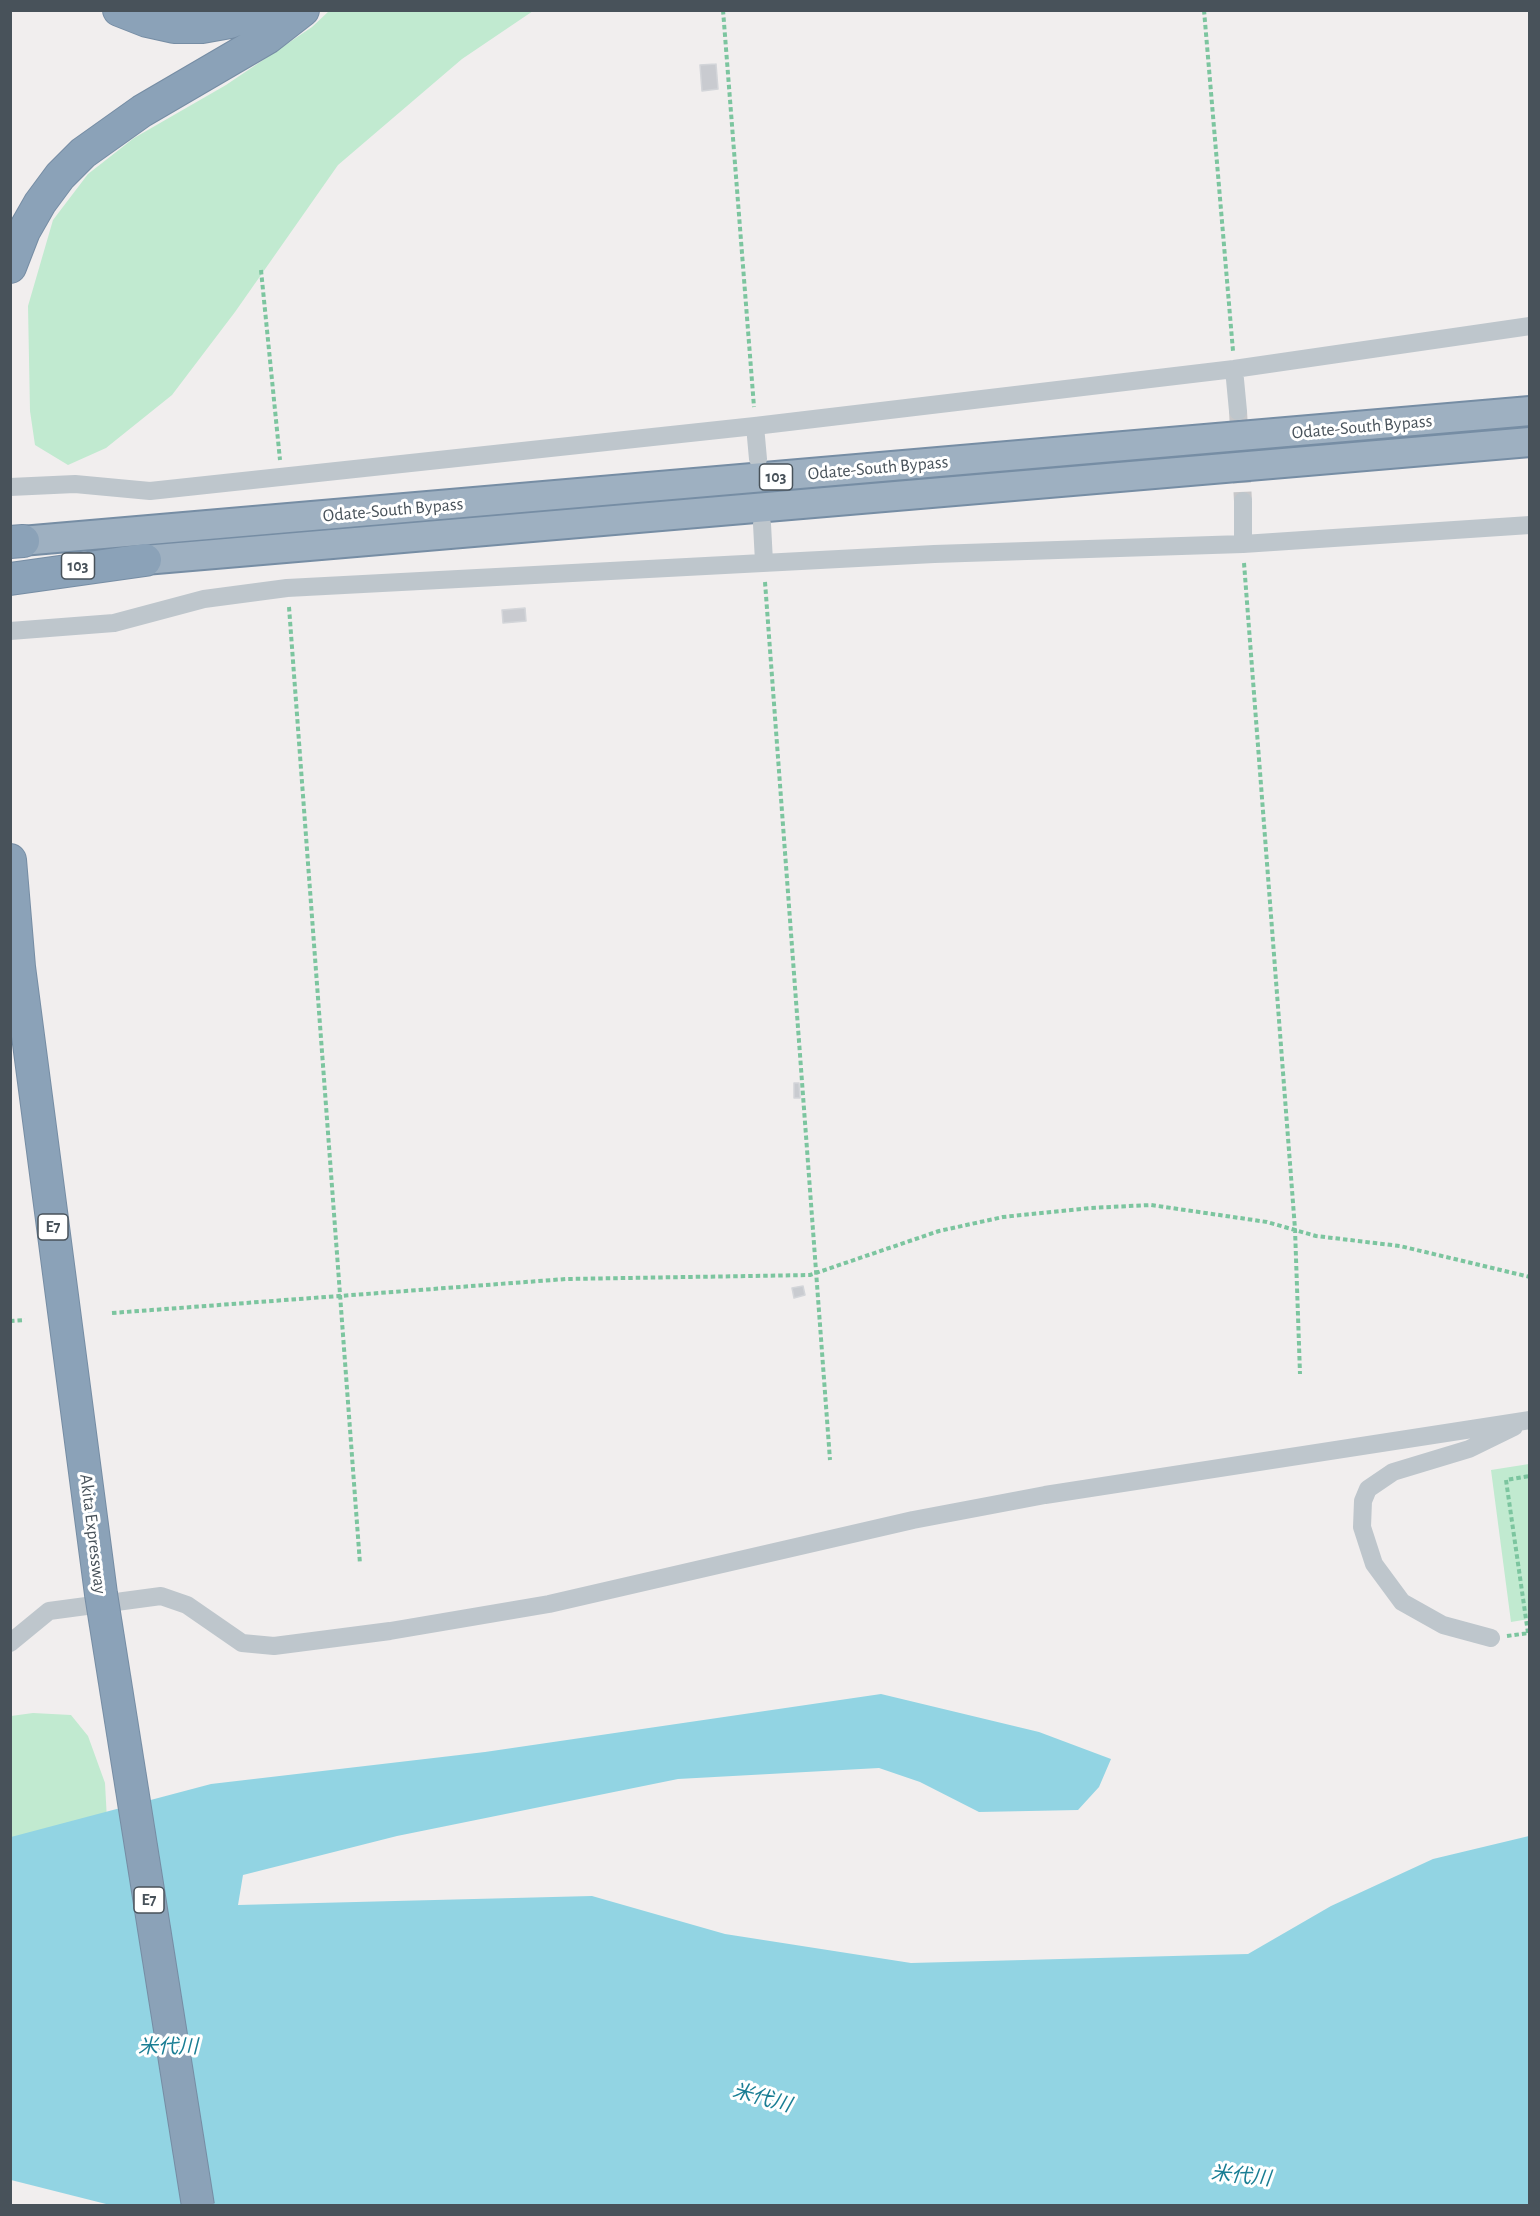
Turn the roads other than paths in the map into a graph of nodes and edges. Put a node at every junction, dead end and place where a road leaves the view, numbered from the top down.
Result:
1 (119, 10) edge
2 (259, 10) edge
3 (303, 10) edge
4 (10, 267) edge
5 (1530, 326) edge
6 (1234, 369) junction
7 (1530, 398) edge
8 (1238, 411) tunnel mouth
9 (1530, 411) edge
10 (755, 426) junction
11 (1298, 432) junction
12 (1530, 442) edge
13 (1530, 453) edge
14 (758, 459) dead end
15 (1302, 462) junction
16 (10, 487) edge
17 (1243, 501) tunnel mouth
18 (762, 524) dead end
19 (1530, 525) edge
20 (15, 542) edge
21 (1243, 544) junction
22 (145, 560) junction
23 (764, 562) junction
24 (10, 571) edge
25 (10, 579) edge
26 (10, 631) edge
27 (10, 860) edge
28 (1530, 1420) edge
29 (1491, 1638) dead end
30 (10, 1643) edge
31 (198, 2205) edge

1 - 2 highway
3 - 4 highway
5 - 6 street
6 - 8 street
6 - 10 street
7 - 11 highway
9 - 11 highway, Odate-South Bypass / 103
10 - 14 street
10 - 16 street
11 - 20 highway, Odate-South Bypass / 103
12 - 15 highway, Odate-South Bypass / 103
13 - 15 highway
15 - 22 highway, Odate-South Bypass / 103
17 - 21 street
18 - 23 street
19 - 21 street
21 - 23 street
22 - 24 highway, Odate-South Bypass / 103
22 - 25 highway
23 - 26 street
27 - 31 highway, Akita Expressway / E7, bridge
28 - 29 street
28 - 30 street

